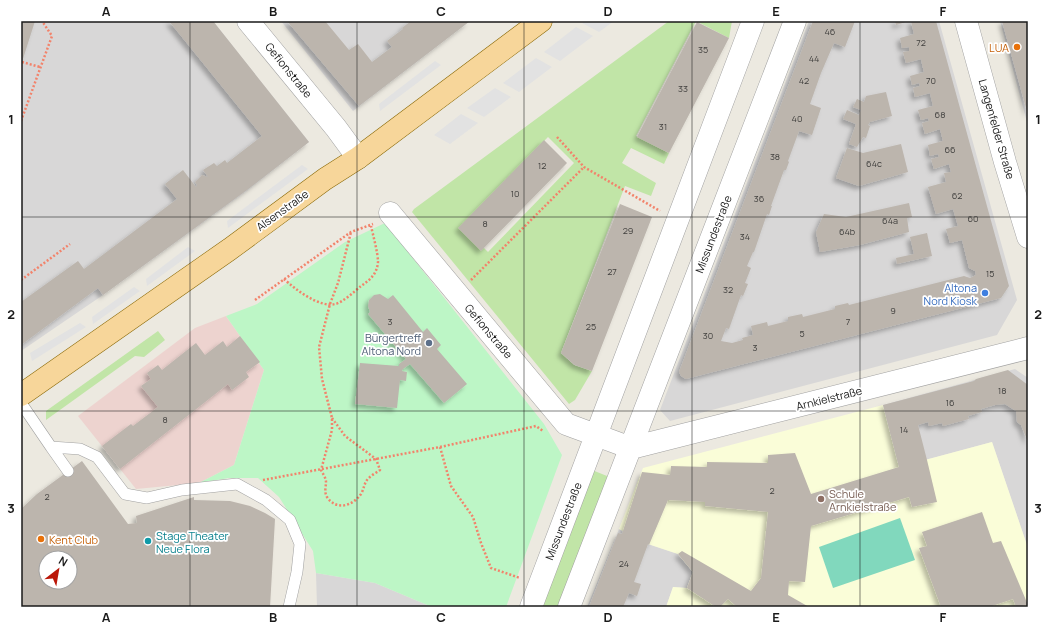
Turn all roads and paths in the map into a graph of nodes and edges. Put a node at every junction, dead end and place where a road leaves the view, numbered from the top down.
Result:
1 (42, 21) edge
2 (248, 21) edge
3 (540, 21) edge
4 (753, 21) edge
5 (795, 21) edge
6 (966, 21) edge
7 (22, 62) dead end
8 (40, 67) junction
9 (22, 112) edge
10 (21, 121) edge
11 (557, 137) dead end
12 (358, 158) junction
13 (584, 167) junction
14 (390, 213) joint
15 (678, 217) junction
16 (371, 226) junction
17 (351, 232) junction
18 (1028, 237) edge
19 (70, 244) dead end
20 (284, 279) junction
21 (21, 280) edge
22 (458, 293) junction
23 (255, 300) dead end
24 (330, 304) junction
25 (1028, 348) edge
26 (21, 395) edge
27 (21, 404) edge
28 (332, 418) junction
29 (548, 434) dead end
30 (597, 436) junction
31 (51, 447) junction
32 (440, 447) junction
33 (631, 448) junction
34 (376, 459) junction
35 (321, 470) junction
36 (68, 471) dead end
37 (237, 484) junction
38 (540, 583) junction
39 (289, 607) edge
40 (531, 607) edge
41 (569, 607) edge

1 - 8 path
2 - 12 street, Gefionstraße
3 - 12 main road, Alsenstraße
4 - 15 street, Missundestraße
5 - 33 street, Missundestraße
6 - 18 street, Langenfelder Straße
7 - 8 path
8 - 9 path
9 - 10 path
11 - 13 path
12 - 26 main road, Alsenstraße
13 - 15 path
13 - 22 path
14 - 16 path
14 - 22 street, Gefionstraße
15 - 30 street, Missundestraße
16 - 17 path
16 - 24 path
17 - 20 path
17 - 24 path
19 - 21 path
20 - 23 path
20 - 24 path
22 - 30 street, Gefionstraße
24 - 28 path
25 - 33 street, Arnkielstraße
27 - 31 lane
28 - 34 path
28 - 35 path
29 - 32 path
30 - 33 street
30 - 38 street, Missundestraße
31 - 36 lane
31 - 37 lane
32 - 34 path
32 - 38 path
33 - 41 street, Missundestraße
34 - 35 path
34 - 35 path
35 - 37 path
37 - 39 lane
38 - 40 street, Missundestraße

